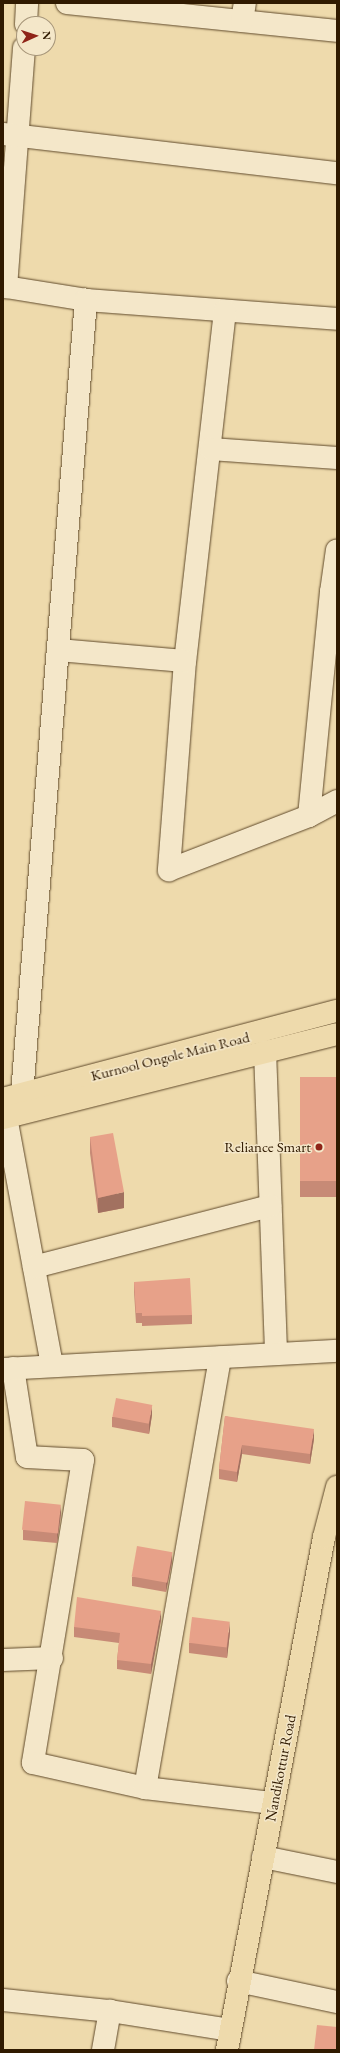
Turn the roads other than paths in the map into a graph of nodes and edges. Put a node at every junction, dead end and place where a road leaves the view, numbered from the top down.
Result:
1 (27, 3) edge
2 (67, 3) edge
3 (244, 12) edge
4 (26, 16) edge
5 (337, 31) edge
6 (23, 56) edge
7 (10, 135) edge
8 (337, 173) edge
9 (86, 300) junction
10 (225, 310) junction
11 (337, 319) edge
12 (211, 449) junction
13 (337, 458) edge
14 (337, 550) edge
15 (334, 592) edge
16 (58, 650) junction
17 (185, 661) junction
18 (337, 801) edge
19 (309, 816) junction
20 (337, 1011) edge
21 (337, 1034) edge
22 (265, 1051) junction
23 (9, 1107) edge
24 (270, 1206) junction
25 (34, 1267) junction
26 (337, 1351) edge
27 (276, 1354) junction
28 (220, 1357) junction
29 (52, 1366) junction
30 (8, 1369) edge
31 (337, 1487) edge
32 (52, 1658) junction
33 (3, 1660) edge
34 (145, 1788) junction
35 (273, 1803) junction
36 (263, 1857) junction
37 (337, 1872) edge
38 (238, 1981) junction
39 (3, 2000) edge
40 (337, 2002) edge
41 (110, 2011) junction
42 (229, 2040) edge
43 (103, 2050) edge

1 - 4 street
2 - 3 street
3 - 5 street
6 - 7 street
7 - 8 street
7 - 9 street
9 - 10 street
9 - 16 street
10 - 11 street
10 - 12 street
12 - 13 street
12 - 17 street
14 - 15 street
15 - 19 street
16 - 17 street
16 - 23 street
17 - 19 street
18 - 19 street
20 - 23 main road, Kurnool Ongole Main Road
21 - 22 main road, Kurnool Ongole Main Road
22 - 23 main road, Kurnool Ongole Main Road
22 - 24 street
23 - 25 street
24 - 25 street
24 - 27 street
25 - 29 street
26 - 27 street
27 - 28 street
28 - 29 street
28 - 34 street
29 - 30 street
30 - 32 street
31 - 35 main road, Nandikottur Road
32 - 33 street
32 - 34 street
34 - 35 street
35 - 36 main road, Nandikottur Road
36 - 37 street
36 - 38 main road, Nandikottur Road
38 - 40 street
38 - 42 main road, Nandikottur Road
39 - 41 street
41 - 42 street
41 - 43 street

